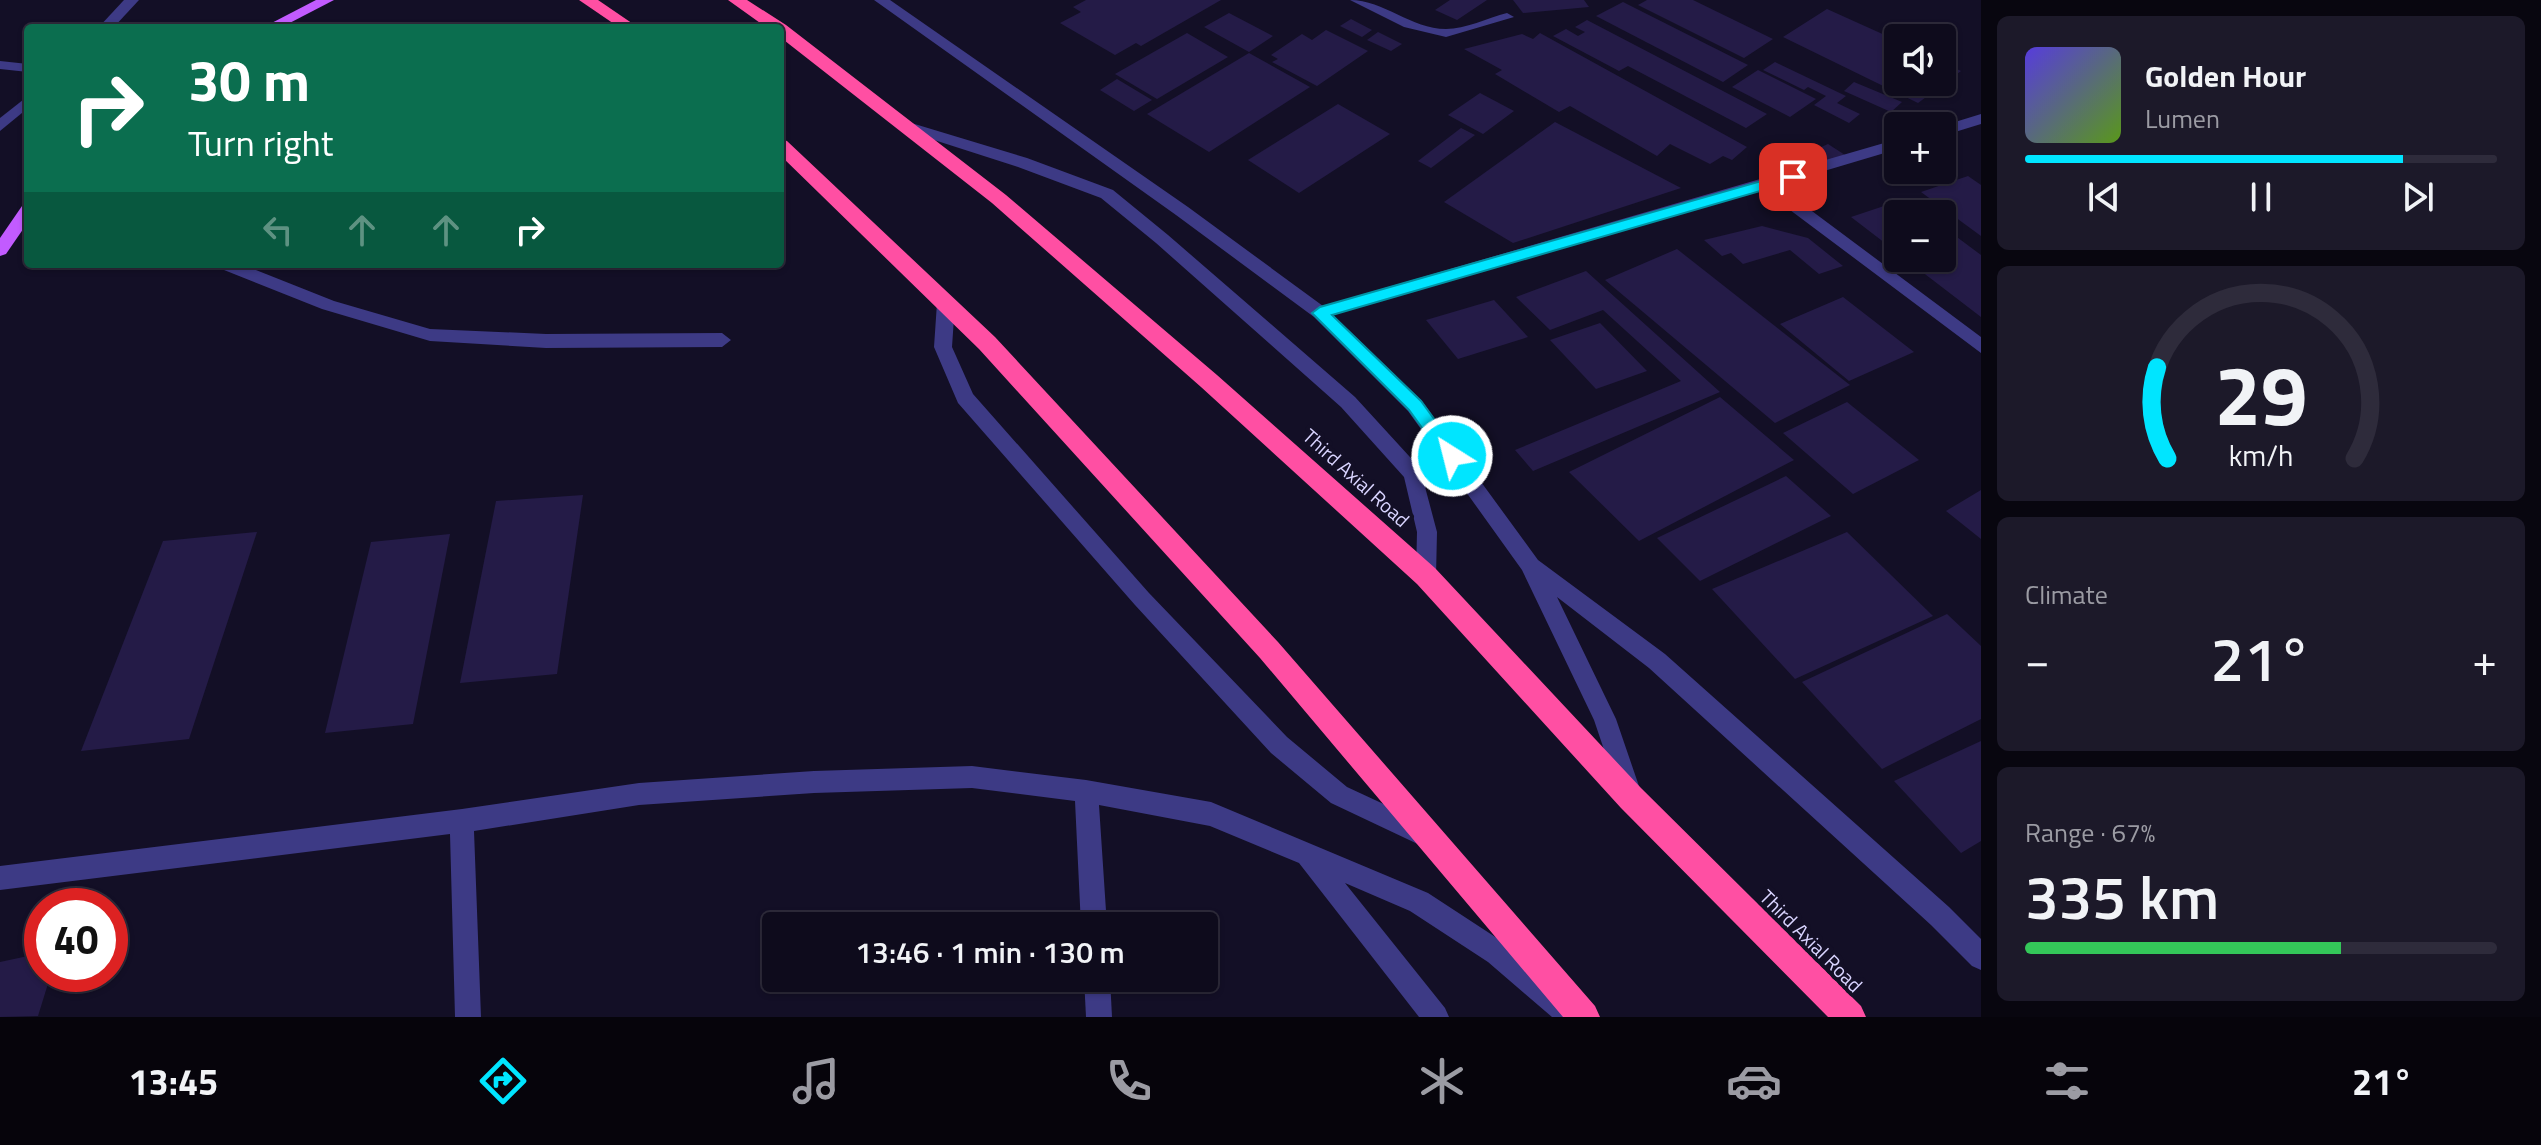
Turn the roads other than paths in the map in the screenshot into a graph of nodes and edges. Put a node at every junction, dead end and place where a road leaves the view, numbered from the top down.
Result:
1 (132, 0) edge
2 (327, 0) edge
3 (587, 0) edge
4 (736, 0) edge
5 (881, 0) edge
6 (1357, 0) edge
7 (1507, 17) dead end
8 (109, 24) edge
9 (277, 24) edge
10 (625, 24) edge
11 (773, 24) edge
12 (784, 32) edge
13 (0, 65) edge
14 (24, 68) edge
15 (24, 104) edge
16 (1981, 119) edge
17 (0, 126) edge
18 (908, 127) junction
19 (1956, 127) edge
20 (1884, 148) edge
21 (784, 149) edge
22 (1767, 185) junction
23 (24, 216) edge
24 (0, 250) edge
25 (235, 268) edge
26 (946, 303) junction
27 (1320, 313) junction
28 (722, 340) dead end
29 (1981, 346) edge
30 (1530, 564) junction
31 (1426, 576) junction
32 (1086, 791) junction
33 (1631, 798) junction
34 (462, 821) junction
35 (1431, 838) junction
36 (1306, 853) junction
37 (0, 878) edge
38 (1093, 912) edge
39 (1981, 957) edge
40 (1098, 992) edge
41 (468, 1017) edge
42 (1099, 1017) edge
43 (1436, 1017) edge
44 (1572, 1017) edge
45 (1584, 1017) edge
46 (1850, 1017) edge

1 - 8 street
2 - 9 main road
3 - 10 highway
4 - 11 highway, Third Axial Road
5 - 27 street
6 - 7 street
12 - 18 highway, Third Axial Road
13 - 14 street
15 - 17 street
16 - 19 street
18 - 31 highway, Third Axial Road
18 - 31 street
20 - 22 street
21 - 26 highway
22 - 27 street
22 - 29 street
23 - 24 main road
25 - 28 street
26 - 35 highway
26 - 35 street
27 - 30 street
30 - 33 street
30 - 39 street
31 - 33 highway, Third Axial Road
32 - 34 street
32 - 36 street
32 - 38 street
33 - 46 highway, Third Axial Road
34 - 37 street
34 - 41 street
35 - 45 highway
36 - 43 street
36 - 44 street
40 - 42 street

